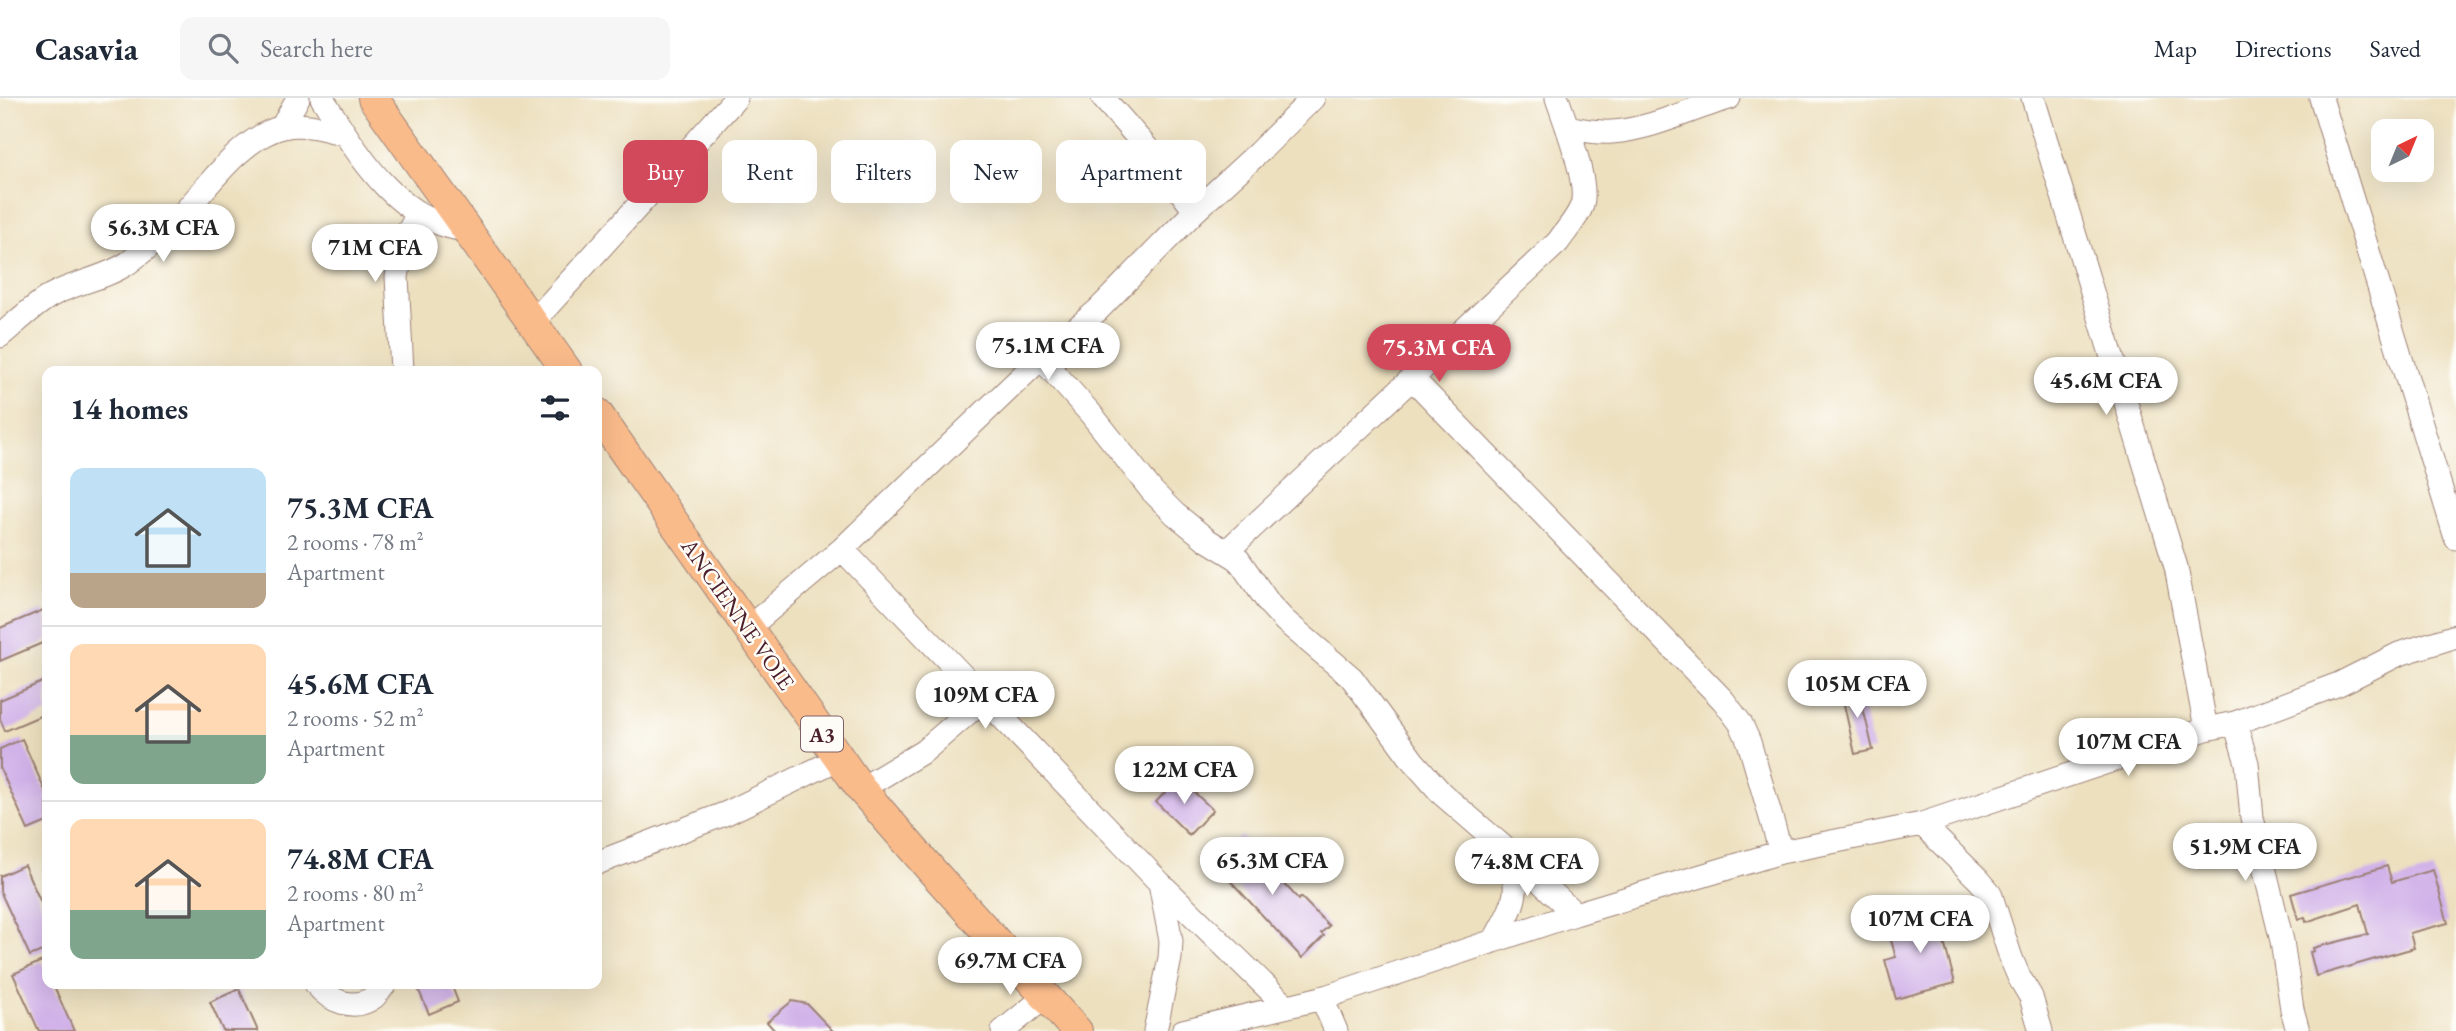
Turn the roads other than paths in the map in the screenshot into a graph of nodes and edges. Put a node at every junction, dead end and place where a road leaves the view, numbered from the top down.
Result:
1 (298, 98) edge
2 (322, 98) edge
3 (373, 98) edge
4 (736, 98) edge
5 (1103, 98) edge
6 (1313, 98) edge
7 (1557, 98) edge
8 (1729, 98) edge
9 (2033, 98) edge
10 (2321, 98) edge
11 (282, 127) junction
12 (1567, 127) junction
13 (345, 134) junction
14 (1195, 211) junction
15 (418, 214) junction
16 (466, 230) junction
17 (533, 323) junction
18 (0, 336) edge
19 (1041, 358) junction
20 (401, 366) edge
21 (563, 366) edge
22 (1412, 378) junction
23 (602, 421) edge
24 (2448, 485) edge
25 (2456, 538) edge
26 (842, 549) junction
27 (1227, 551) junction
28 (748, 628) junction
29 (2456, 636) edge
30 (984, 699) junction
31 (2235, 723) junction
32 (2206, 729) junction
33 (839, 758) junction
34 (861, 789) junction
35 (1922, 824) junction
36 (1508, 851) junction
37 (1781, 852) junction
38 (602, 861) edge
39 (1160, 883) junction
40 (1575, 914) junction
41 (1493, 941) junction
42 (320, 989) edge
43 (381, 989) edge
44 (1045, 997) junction
45 (1322, 998) junction
46 (1286, 1006) junction
47 (1003, 1031) edge
48 (1077, 1031) edge
49 (1155, 1031) edge
50 (1183, 1031) edge
51 (1336, 1031) edge
52 (2041, 1031) edge
53 (2298, 1031) edge

1 - 11 street
2 - 13 street
3 - 16 main road
4 - 17 street
5 - 14 street
6 - 14 street
7 - 12 street
8 - 12 street
9 - 32 street
10 - 24 street
11 - 13 street
11 - 18 street
12 - 22 street
13 - 15 street
14 - 19 street
15 - 16 street
15 - 20 street
16 - 17 main road
17 - 21 main road
19 - 26 street
19 - 27 street
22 - 27 street
22 - 37 street
23 - 28 main road, ANCIENNE VOIE / A3
24 - 25 street
26 - 28 street
26 - 30 street
27 - 36 street
28 - 33 main road, ANCIENNE VOIE / A3
29 - 31 street
30 - 34 street
30 - 39 street
31 - 32 street
31 - 53 street
32 - 35 street
33 - 34 main road, ANCIENNE VOIE / A3
33 - 38 street
34 - 44 main road, ANCIENNE VOIE / A3
35 - 37 street
35 - 52 street
36 - 40 street
36 - 41 street
37 - 40 street
39 - 46 street
39 - 49 street
40 - 41 street
41 - 45 street
42 - 43 street
44 - 47 street
44 - 48 main road, ANCIENNE VOIE / A3
45 - 46 street
45 - 51 street
46 - 50 street

